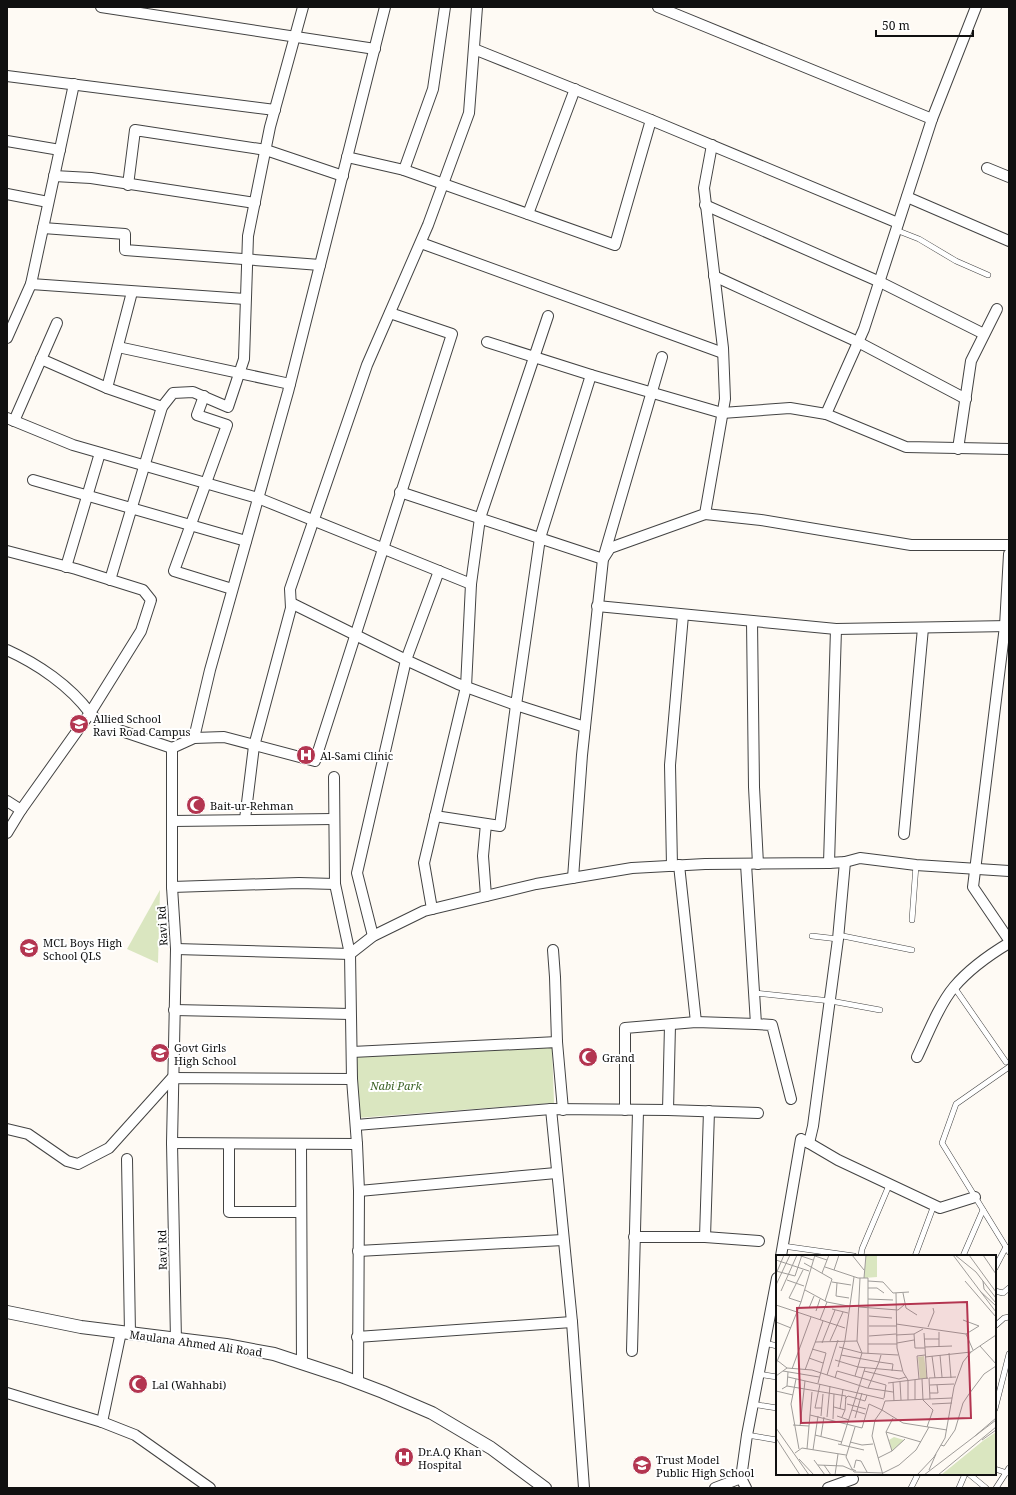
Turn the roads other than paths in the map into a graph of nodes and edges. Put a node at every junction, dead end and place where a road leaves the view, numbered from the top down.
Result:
1 (101, 7) edge
2 (303, 7) edge
3 (385, 7) edge
4 (445, 7) edge
5 (477, 7) edge
6 (658, 7) edge
7 (976, 7) edge
8 (295, 36) junction
9 (375, 49) junction
10 (474, 49) junction
11 (7, 76) edge
12 (74, 84) junction
13 (575, 90) junction
14 (275, 110) junction
15 (932, 119) junction
16 (651, 120) junction
17 (7, 141) edge
18 (712, 145) junction
19 (60, 150) junction
20 (266, 150) junction
21 (347, 157) junction
22 (987, 168) dead end
23 (404, 170) junction
24 (54, 176) junction
25 (343, 176) junction
26 (1009, 177) edge
27 (444, 184) junction
28 (128, 185) junction
29 (7, 194) edge
30 (907, 197) junction
31 (48, 202) junction
32 (255, 204) junction
33 (705, 205) junction
34 (528, 214) junction
35 (897, 227) junction
36 (43, 228) junction
37 (1009, 241) edge
38 (421, 243) junction
39 (247, 260) junction
40 (320, 265) junction
41 (988, 275) dead end
42 (714, 276) junction
43 (880, 282) junction
44 (31, 284) junction
45 (132, 292) junction
46 (245, 299) junction
47 (997, 309) dead end
48 (390, 313) junction
49 (548, 316) dead end
50 (56, 323) dead end
51 (984, 334) junction
52 (7, 338) edge
53 (487, 342) dead end
54 (858, 342) junction
55 (118, 347) junction
56 (723, 353) junction
57 (534, 357) junction
58 (662, 357) dead end
59 (42, 359) junction
60 (239, 373) junction
61 (591, 375) junction
62 (290, 384) junction
63 (107, 388) junction
64 (651, 393) junction
65 (204, 396) junction
66 (966, 399) junction
67 (162, 407) junction
68 (722, 412) junction
69 (826, 414) junction
70 (11, 420) edge
71 (958, 449) junction
72 (1009, 449) edge
73 (100, 453) junction
74 (144, 465) junction
75 (33, 480) dead end
76 (206, 484) junction
77 (400, 492) junction
78 (87, 495) junction
79 (258, 498) junction
80 (131, 508) junction
81 (705, 514) junction
82 (480, 518) junction
83 (314, 520) junction
84 (190, 526) junction
85 (540, 538) junction
86 (246, 541) junction
87 (1009, 545) edge
88 (382, 548) junction
89 (7, 551) edge
90 (1009, 554) edge
91 (603, 559) junction
92 (66, 567) junction
93 (439, 571) junction
94 (110, 580) junction
95 (471, 584) junction
96 (232, 589) junction
97 (291, 603) junction
98 (597, 606) junction
99 (683, 615) junction
100 (752, 621) junction
101 (1007, 626) edge
102 (923, 628) junction
103 (836, 629) junction
104 (354, 635) junction
105 (7, 650) edge
106 (406, 660) junction
107 (466, 687) junction
108 (516, 705) junction
109 (90, 713) junction
110 (585, 727) junction
111 (194, 738) junction
112 (254, 746) junction
113 (172, 748) junction
114 (334, 777) dead end
115 (7, 802) edge
116 (21, 810) junction
117 (435, 816) junction
118 (245, 819) junction
119 (333, 819) junction
120 (173, 821) junction
121 (486, 824) junction
122 (7, 833) edge
123 (904, 834) dead end
124 (844, 862) junction
125 (829, 863) junction
126 (746, 864) junction
127 (758, 864) junction
128 (916, 865) junction
129 (675, 866) junction
130 (974, 869) junction
131 (1009, 871) edge
132 (573, 878) junction
133 (335, 884) junction
134 (172, 887) junction
135 (486, 896) junction
136 (432, 909) junction
137 (912, 920) dead end
138 (373, 936) junction
139 (812, 936) dead end
140 (838, 937) junction
141 (1008, 945) edge
142 (176, 948) junction
143 (553, 950) dead end
144 (912, 950) dead end
145 (350, 954) junction
146 (954, 987) junction
147 (755, 993) junction
148 (831, 1001) junction
149 (174, 1010) junction
150 (880, 1010) dead end
151 (350, 1014) junction
152 (696, 1022) junction
153 (756, 1024) junction
154 (670, 1025) junction
155 (557, 1042) junction
156 (352, 1052) junction
157 (917, 1057) dead end
158 (1007, 1065) edge
159 (172, 1078) junction
160 (352, 1079) junction
161 (791, 1099) dead end
162 (550, 1109) junction
163 (563, 1110) junction
164 (625, 1110) junction
165 (668, 1110) junction
166 (638, 1111) junction
167 (709, 1112) junction
168 (758, 1113) dead end
169 (356, 1124) junction
170 (7, 1128) edge
171 (172, 1143) junction
172 (809, 1143) junction
173 (229, 1144) junction
174 (301, 1144) junction
175 (357, 1144) junction
176 (127, 1159) dead end
177 (556, 1173) junction
178 (890, 1183) junction
179 (359, 1191) junction
180 (975, 1197) junction
181 (934, 1205) junction
182 (983, 1210) junction
183 (300, 1212) junction
184 (634, 1237) junction
185 (705, 1237) junction
186 (563, 1240) junction
187 (760, 1241) dead end
188 (1008, 1250) edge
189 (358, 1251) junction
190 (782, 1251) edge
191 (840, 1255) edge
192 (861, 1255) edge
193 (915, 1255) edge
194 (963, 1255) edge
195 (996, 1267) edge
196 (1009, 1288) edge
197 (776, 1291) edge
198 (996, 1291) edge
199 (7, 1312) edge
200 (774, 1312) edge
201 (1009, 1317) edge
202 (572, 1322) junction
203 (996, 1325) edge
204 (126, 1332) junction
205 (357, 1337) junction
206 (176, 1340) junction
207 (764, 1342) junction
208 (776, 1346) edge
209 (632, 1351) dead end
210 (1009, 1354) edge
211 (302, 1364) junction
212 (758, 1374) junction
213 (776, 1377) edge
214 (1003, 1377) junction
215 (1009, 1379) edge
216 (358, 1382) junction
217 (7, 1393) edge
218 (997, 1396) edge
219 (752, 1404) junction
220 (776, 1408) edge
221 (102, 1422) junction
222 (747, 1435) junction
223 (776, 1440) edge
224 (1009, 1468) edge
225 (996, 1469) edge
226 (1007, 1473) edge
227 (918, 1475) edge
228 (965, 1475) edge
229 (970, 1475) edge
230 (741, 1478) junction
231 (852, 1480) edge
232 (210, 1488) edge
233 (545, 1488) edge
234 (584, 1488) edge
235 (715, 1488) edge
236 (746, 1488) edge
237 (828, 1488) edge
238 (911, 1488) edge
239 (959, 1488) edge
240 (986, 1488) edge
241 (996, 1488) edge

1 - 8 street
2 - 8 street
3 - 9 street
4 - 23 street
5 - 10 street
6 - 15 street
7 - 15 street
8 - 9 street
8 - 14 street
9 - 21 street
10 - 13 street
10 - 27 street
11 - 12 street
12 - 14 street
12 - 19 street
13 - 16 street
13 - 34 street
14 - 20 street
15 - 30 street
16 - 18 street
16 - 34 street
17 - 19 street
18 - 33 street
18 - 35 street
19 - 24 street
20 - 25 street
20 - 28 street
20 - 32 street
21 - 23 street
21 - 25 street
22 - 26 street
23 - 27 street
24 - 28 street
24 - 31 street
25 - 40 street
27 - 34 street
27 - 38 street
28 - 32 street
29 - 31 street
30 - 35 street
30 - 37 street
31 - 36 street
32 - 39 street
33 - 42 street
33 - 43 street
35 - 41 lane
35 - 43 street
36 - 39 street
36 - 44 street
38 - 48 street
38 - 56 street
39 - 40 street
39 - 46 street
40 - 62 street
42 - 54 street
42 - 56 street
43 - 51 street
43 - 54 street
44 - 45 street
44 - 52 street
45 - 46 street
45 - 55 street
46 - 60 street
47 - 51 street
48 - 77 street
48 - 83 street
49 - 57 street
50 - 59 street
51 - 66 street
53 - 57 street
54 - 66 street
54 - 69 street
55 - 60 street
55 - 63 street
56 - 68 street
57 - 61 street
57 - 82 street
58 - 64 street
59 - 63 street
59 - 70 street
60 - 62 street
60 - 65 street
61 - 64 street
61 - 85 street
62 - 79 street
63 - 67 street
64 - 68 street
64 - 91 street
65 - 67 street
65 - 76 street
66 - 71 street
67 - 74 street
68 - 69 street
68 - 81 street
69 - 71 street
70 - 73 street
71 - 72 street
73 - 74 street
73 - 78 street
74 - 76 street
74 - 80 street
75 - 78 street
76 - 79 street
76 - 84 street
77 - 82 street
77 - 88 street
78 - 80 street
78 - 92 street
79 - 83 street
79 - 86 street
80 - 84 street
80 - 94 street
81 - 87 street
81 - 91 street
82 - 85 street
82 - 95 street
83 - 88 street
83 - 97 street
84 - 86 street
84 - 96 street
85 - 91 street
85 - 108 street
86 - 96 street
88 - 93 street
88 - 104 street
89 - 92 street
90 - 101 street
91 - 98 street
92 - 94 street
93 - 95 street
93 - 106 street
94 - 109 street
95 - 107 street
96 - 111 street
97 - 104 street
97 - 112 street
98 - 99 street
98 - 110 street
99 - 100 street
99 - 129 street
100 - 103 street
100 - 127 street
101 - 102 street
101 - 130 street
102 - 103 street
102 - 123 street
103 - 125 street
104 - 106 street
104 - 112 street
105 - 109 street
106 - 107 street
106 - 138 street
107 - 108 street
107 - 117 street
108 - 110 street
108 - 121 street
109 - 113 street
109 - 116 street
110 - 132 street
111 - 112 street
111 - 113 street
112 - 118 street
113 - 120 street, Ravi Rd
114 - 119 street
115 - 116 street
116 - 122 street
117 - 121 street
117 - 136 street
118 - 119 street
118 - 120 street
119 - 133 street
120 - 134 street, Ravi Rd
121 - 135 street
124 - 125 street
124 - 128 street
124 - 140 street
125 - 127 street
126 - 127 street
126 - 129 street
126 - 147 street
128 - 130 street
128 - 137 lane
129 - 132 street
129 - 152 street
130 - 131 street
130 - 141 street
132 - 135 street
133 - 134 street
133 - 145 street
134 - 142 street, Ravi Rd
135 - 136 street
136 - 138 street
138 - 145 street
139 - 140 lane
140 - 144 lane
140 - 148 street
141 - 146 street
142 - 145 street
142 - 149 street, Ravi Rd
143 - 155 street
145 - 151 street
146 - 157 street
146 - 158 lane
147 - 148 lane
147 - 153 street
148 - 150 lane
148 - 172 street
149 - 151 street
149 - 159 street, Ravi Rd
151 - 156 street
152 - 153 street
152 - 154 street
153 - 161 street
154 - 164 street
154 - 165 street
155 - 156 street
155 - 163 street
156 - 160 street
158 - 180 lane
159 - 160 street
159 - 170 street
159 - 171 street, Ravi Rd
160 - 169 street
162 - 163 street
162 - 169 street
162 - 177 street
163 - 164 street
164 - 166 street
165 - 166 street
165 - 167 street
166 - 184 street
167 - 168 street
167 - 185 street
169 - 175 street
171 - 173 street
171 - 206 street, Ravi Rd
172 - 178 street
172 - 190 street
173 - 174 street
173 - 183 street
174 - 175 street
174 - 183 street
175 - 179 street
176 - 204 street
177 - 179 street
177 - 186 street
178 - 181 street
178 - 192 lane
179 - 189 street
180 - 181 street
180 - 182 lane
181 - 193 lane
182 - 188 lane
182 - 194 lane
183 - 211 street
184 - 185 street
184 - 209 street
185 - 187 street
186 - 189 street
186 - 202 street
188 - 195 lane
189 - 205 street
190 - 191 lane
196 - 198 lane
197 - 200 street
199 - 204 street, Maulana Ahmed Ali Road
200 - 207 street
201 - 203 lane
202 - 205 street
202 - 234 street
204 - 206 street, Maulana Ahmed Ali Road
204 - 221 street
205 - 216 street
206 - 211 street, Maulana Ahmed Ali Road
207 - 208 lane
207 - 212 street
210 - 214 lane
211 - 216 street, Maulana Ahmed Ali Road
212 - 213 lane
212 - 219 street
214 - 215 lane
214 - 218 lane
216 - 233 street, Maulana Ahmed Ali Road
217 - 221 street
219 - 220 lane
219 - 222 street
221 - 232 street
222 - 223 lane
222 - 230 street
224 - 226 lane
225 - 226 lane
226 - 241 lane
227 - 238 lane
228 - 239 lane
229 - 240 lane
230 - 235 street
230 - 236 street
231 - 237 street

